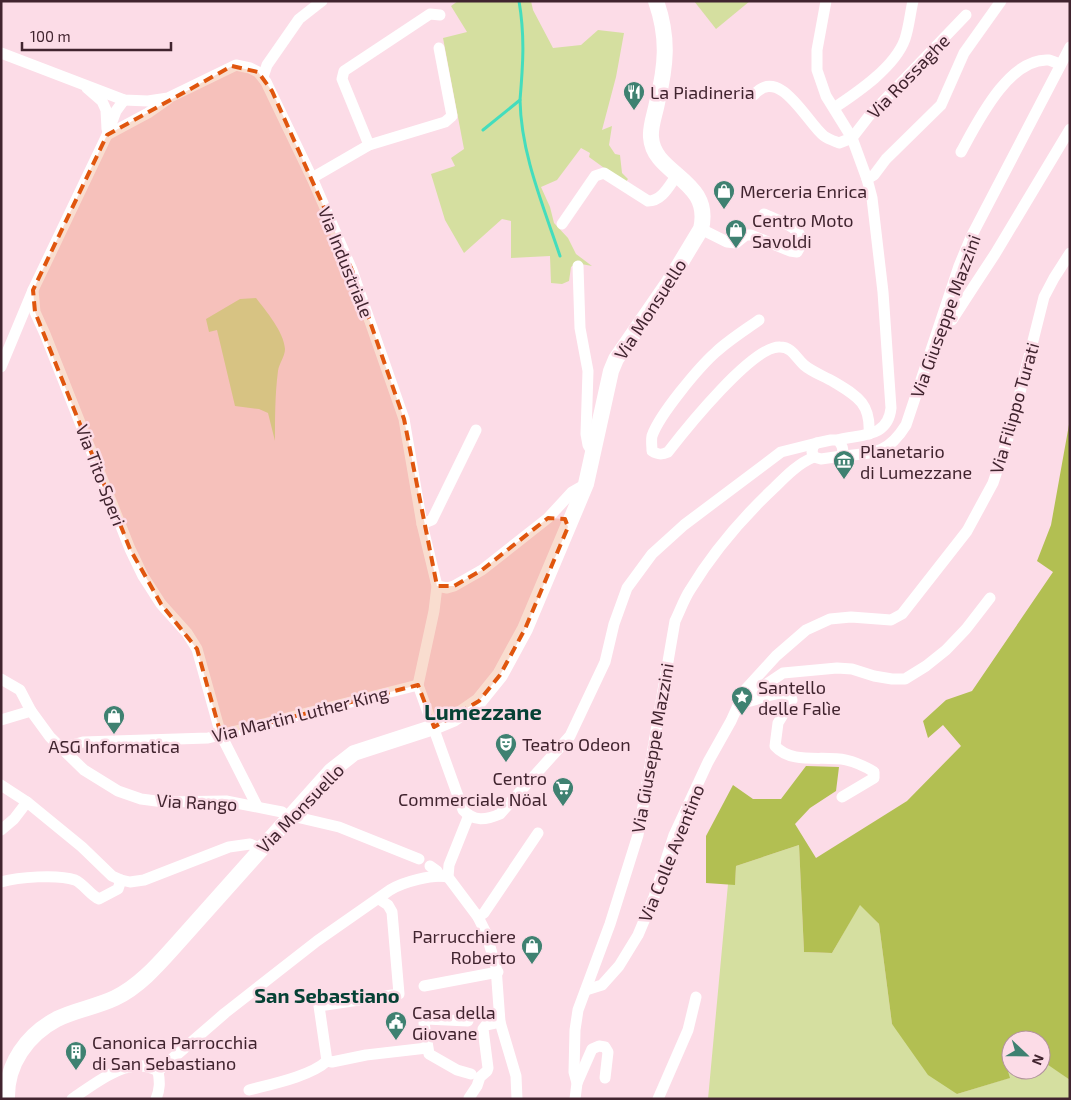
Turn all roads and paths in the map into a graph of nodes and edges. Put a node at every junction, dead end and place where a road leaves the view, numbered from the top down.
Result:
1 (322, 1) edge
2 (656, 1) edge
3 (826, 1) edge
4 (913, 1) edge
5 (1001, 1) edge
6 (440, 15) dead end
7 (966, 15) dead end
8 (1070, 47) edge
9 (439, 48) dead end
10 (1, 53) edge
11 (1060, 64) junction
12 (263, 77) junction
13 (84, 85) junction
14 (754, 95) dead end
15 (168, 98) junction
16 (124, 100) junction
17 (834, 108) junction
18 (1070, 129) edge
19 (107, 134) junction
20 (852, 138) junction
21 (369, 145) junction
22 (961, 152) dead end
23 (678, 175) junction
24 (312, 178) junction
25 (868, 179) junction
26 (764, 214) dead end
27 (562, 224) dead end
28 (701, 229) junction
29 (1070, 253) edge
30 (578, 266) dead end
31 (32, 290) junction
32 (760, 320) dead end
33 (941, 323) junction
34 (1, 367) edge
35 (476, 430) dead end
36 (869, 434) junction
37 (841, 448) junction
38 (814, 451) junction
39 (594, 453) junction
40 (586, 484) junction
41 (560, 506) junction
42 (577, 507) junction
43 (548, 518) junction
44 (422, 524) junction
45 (568, 527) junction
46 (437, 586) junction
47 (990, 598) dead end
48 (1, 678) edge
49 (418, 685) junction
50 (740, 702) junction
51 (31, 711) junction
52 (1, 720) edge
53 (434, 727) junction
54 (221, 735) junction
55 (62, 748) junction
56 (1, 785) edge
57 (842, 797) dead end
58 (27, 802) junction
59 (257, 806) junction
60 (469, 815) junction
61 (290, 817) junction
62 (1, 830) edge
63 (538, 833) dead end
64 (260, 849) junction
65 (419, 859) dead end
66 (430, 866) dead end
67 (444, 876) junction
68 (121, 880) junction
69 (1, 882) edge
70 (379, 898) junction
71 (478, 917) junction
72 (498, 972) junction
73 (424, 986) dead end
74 (586, 990) junction
75 (696, 996) dead end
76 (468, 1021) dead end
77 (500, 1022) junction
78 (427, 1048) junction
79 (327, 1061) junction
80 (158, 1072) junction
81 (476, 1076) junction
82 (605, 1078) dead end
83 (577, 1083) junction
84 (249, 1090) dead end
85 (7, 1099) edge
86 (72, 1099) edge
87 (156, 1099) edge
88 (469, 1099) edge
89 (517, 1099) edge
90 (575, 1099) edge
91 (658, 1099) edge

1 - 12 street
2 - 23 main road
3 - 17 street, Via Rossaghe
4 - 17 street
5 - 25 street
6 - 21 street
7 - 20 street, Via Rossaghe
8 - 11 street, Via Giuseppe Mazzini
9 - 21 street
10 - 13 street
11 - 22 street
11 - 33 street, Via Giuseppe Mazzini
12 - 15 street
12 - 24 street, Via Industriale
13 - 16 street
13 - 19 street
14 - 20 street
15 - 16 street
15 - 19 street
16 - 19 street
17 - 20 street, Via Rossaghe
18 - 33 street
19 - 31 street
20 - 25 street, Via Rossaghe
21 - 24 street
23 - 27 street
23 - 28 main road
24 - 44 street, Via Industriale
25 - 36 street, Via Rossaghe
26 - 28 street
28 - 39 main road, Via Monsuello
29 - 50 street, Via Filippo Turati
30 - 39 street, Via Monsuello
31 - 34 street
31 - 54 street, Via Tito Speri
32 - 36 street
33 - 37 street, Via Giuseppe Mazzini
35 - 44 street
36 - 37 street
37 - 38 street, Via Giuseppe Mazzini
37 - 38 street, Via Giuseppe Mazzini
38 - 60 street
38 - 74 street, Via Giuseppe Mazzini
39 - 40 main road, Via Monsuello
40 - 41 street
40 - 42 main road, Via Monsuello
41 - 42 street
41 - 43 street
42 - 45 main road, Via Monsuello
43 - 45 street
43 - 46 street
44 - 46 street, Via Industriale
45 - 53 main road, Via Monsuello
46 - 49 street, Via Industriale
47 - 50 street
48 - 51 street, Via Rango
49 - 53 street
49 - 54 street, Via Martin Luther King
50 - 57 street
50 - 74 street, Via Colle Aventino
51 - 52 street
51 - 55 street, Via Rango
53 - 60 street
53 - 61 main road, Via Monsuello
54 - 55 street, Via Martin Luther King
54 - 59 street, Via Tito Speri
55 - 59 street, Via Rango
56 - 58 street
58 - 62 street
58 - 68 street
59 - 61 street, Via Rango
60 - 67 street
61 - 64 main road, Via Monsuello
61 - 65 street, Via Rango
63 - 71 street
64 - 68 street
64 - 85 main road, Via Monsuello
66 - 67 street
67 - 70 street
67 - 71 street
68 - 69 street
70 - 79 street
70 - 80 street
71 - 72 street
72 - 73 street
72 - 77 street
74 - 83 street, Via Giuseppe Mazzini
75 - 91 street
76 - 78 street
77 - 81 street
77 - 89 street
78 - 79 street
78 - 81 street
79 - 84 street
80 - 86 street
80 - 87 street
81 - 88 street
82 - 83 street, Via Giuseppe Mazzini
83 - 90 street, Via Giuseppe Mazzini

